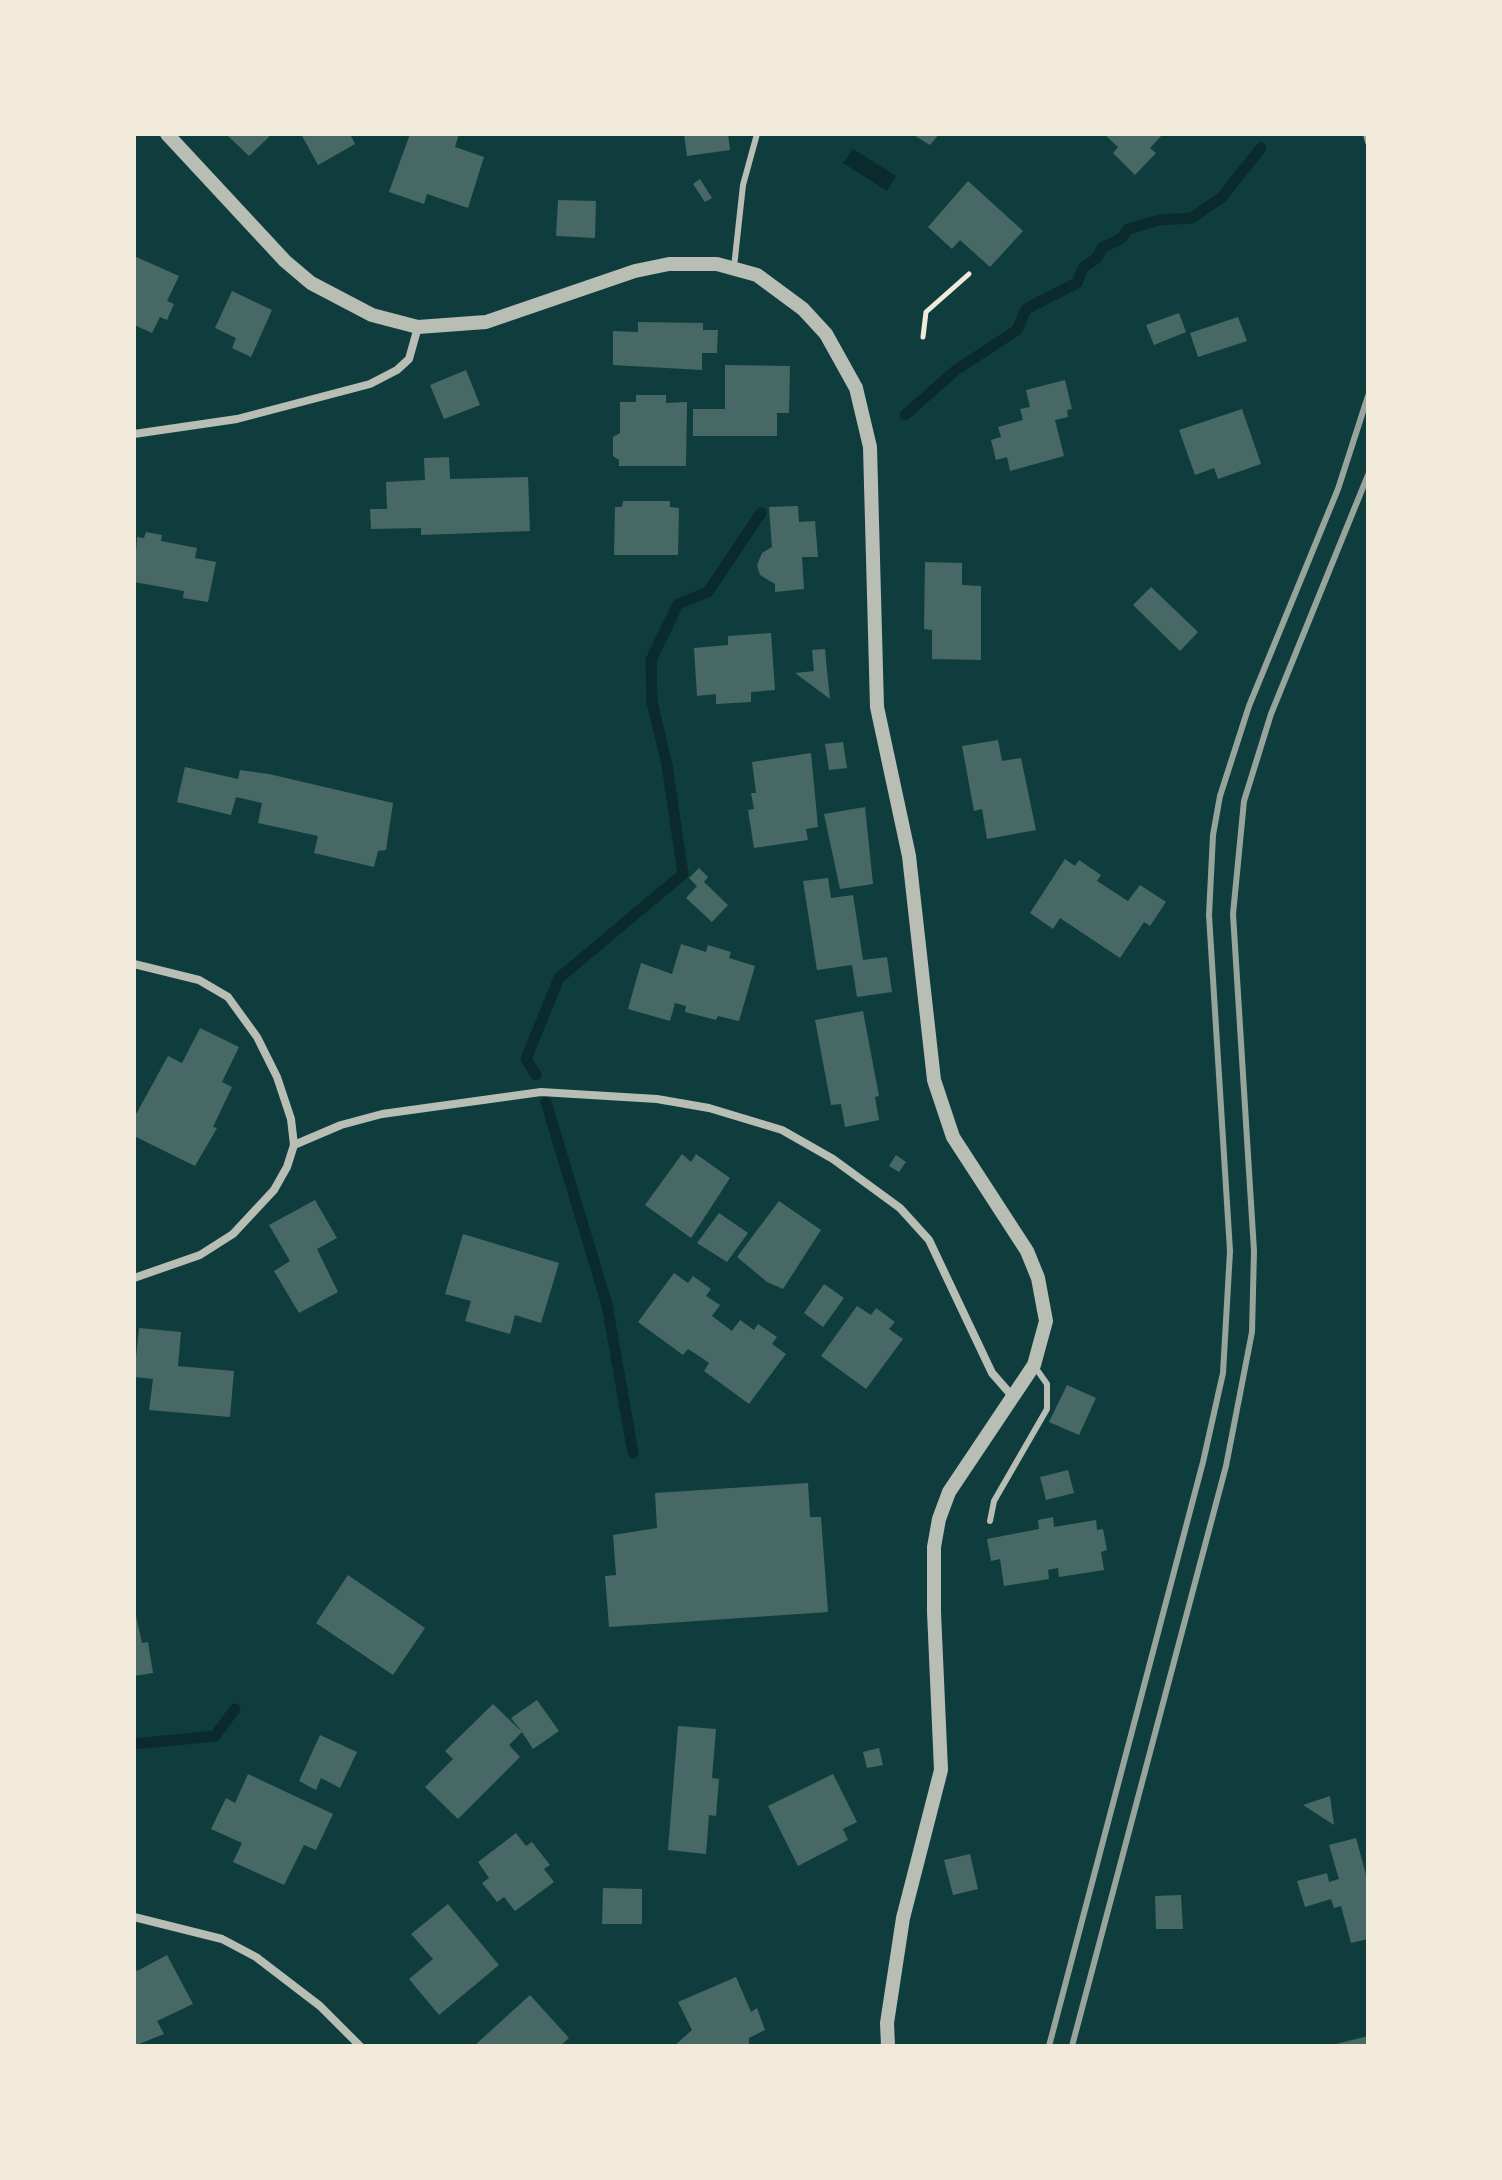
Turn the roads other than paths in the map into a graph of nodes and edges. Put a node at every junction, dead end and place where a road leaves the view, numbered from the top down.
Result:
1 (167, 134) edge
2 (757, 134) edge
3 (734, 267) junction
4 (418, 327) junction
5 (134, 434) edge
6 (134, 964) edge
7 (294, 1145) junction
8 (134, 1278) edge
9 (1034, 1365) junction
10 (1013, 1397) junction
11 (990, 1521) dead end
12 (134, 1917) edge
13 (360, 2046) edge
14 (888, 2046) edge

1 - 4 street
2 - 3 lane
3 - 4 street
3 - 9 street
4 - 5 street
6 - 7 street
7 - 8 street
7 - 10 street
9 - 10 street
9 - 11 lane
10 - 14 street
12 - 13 street

